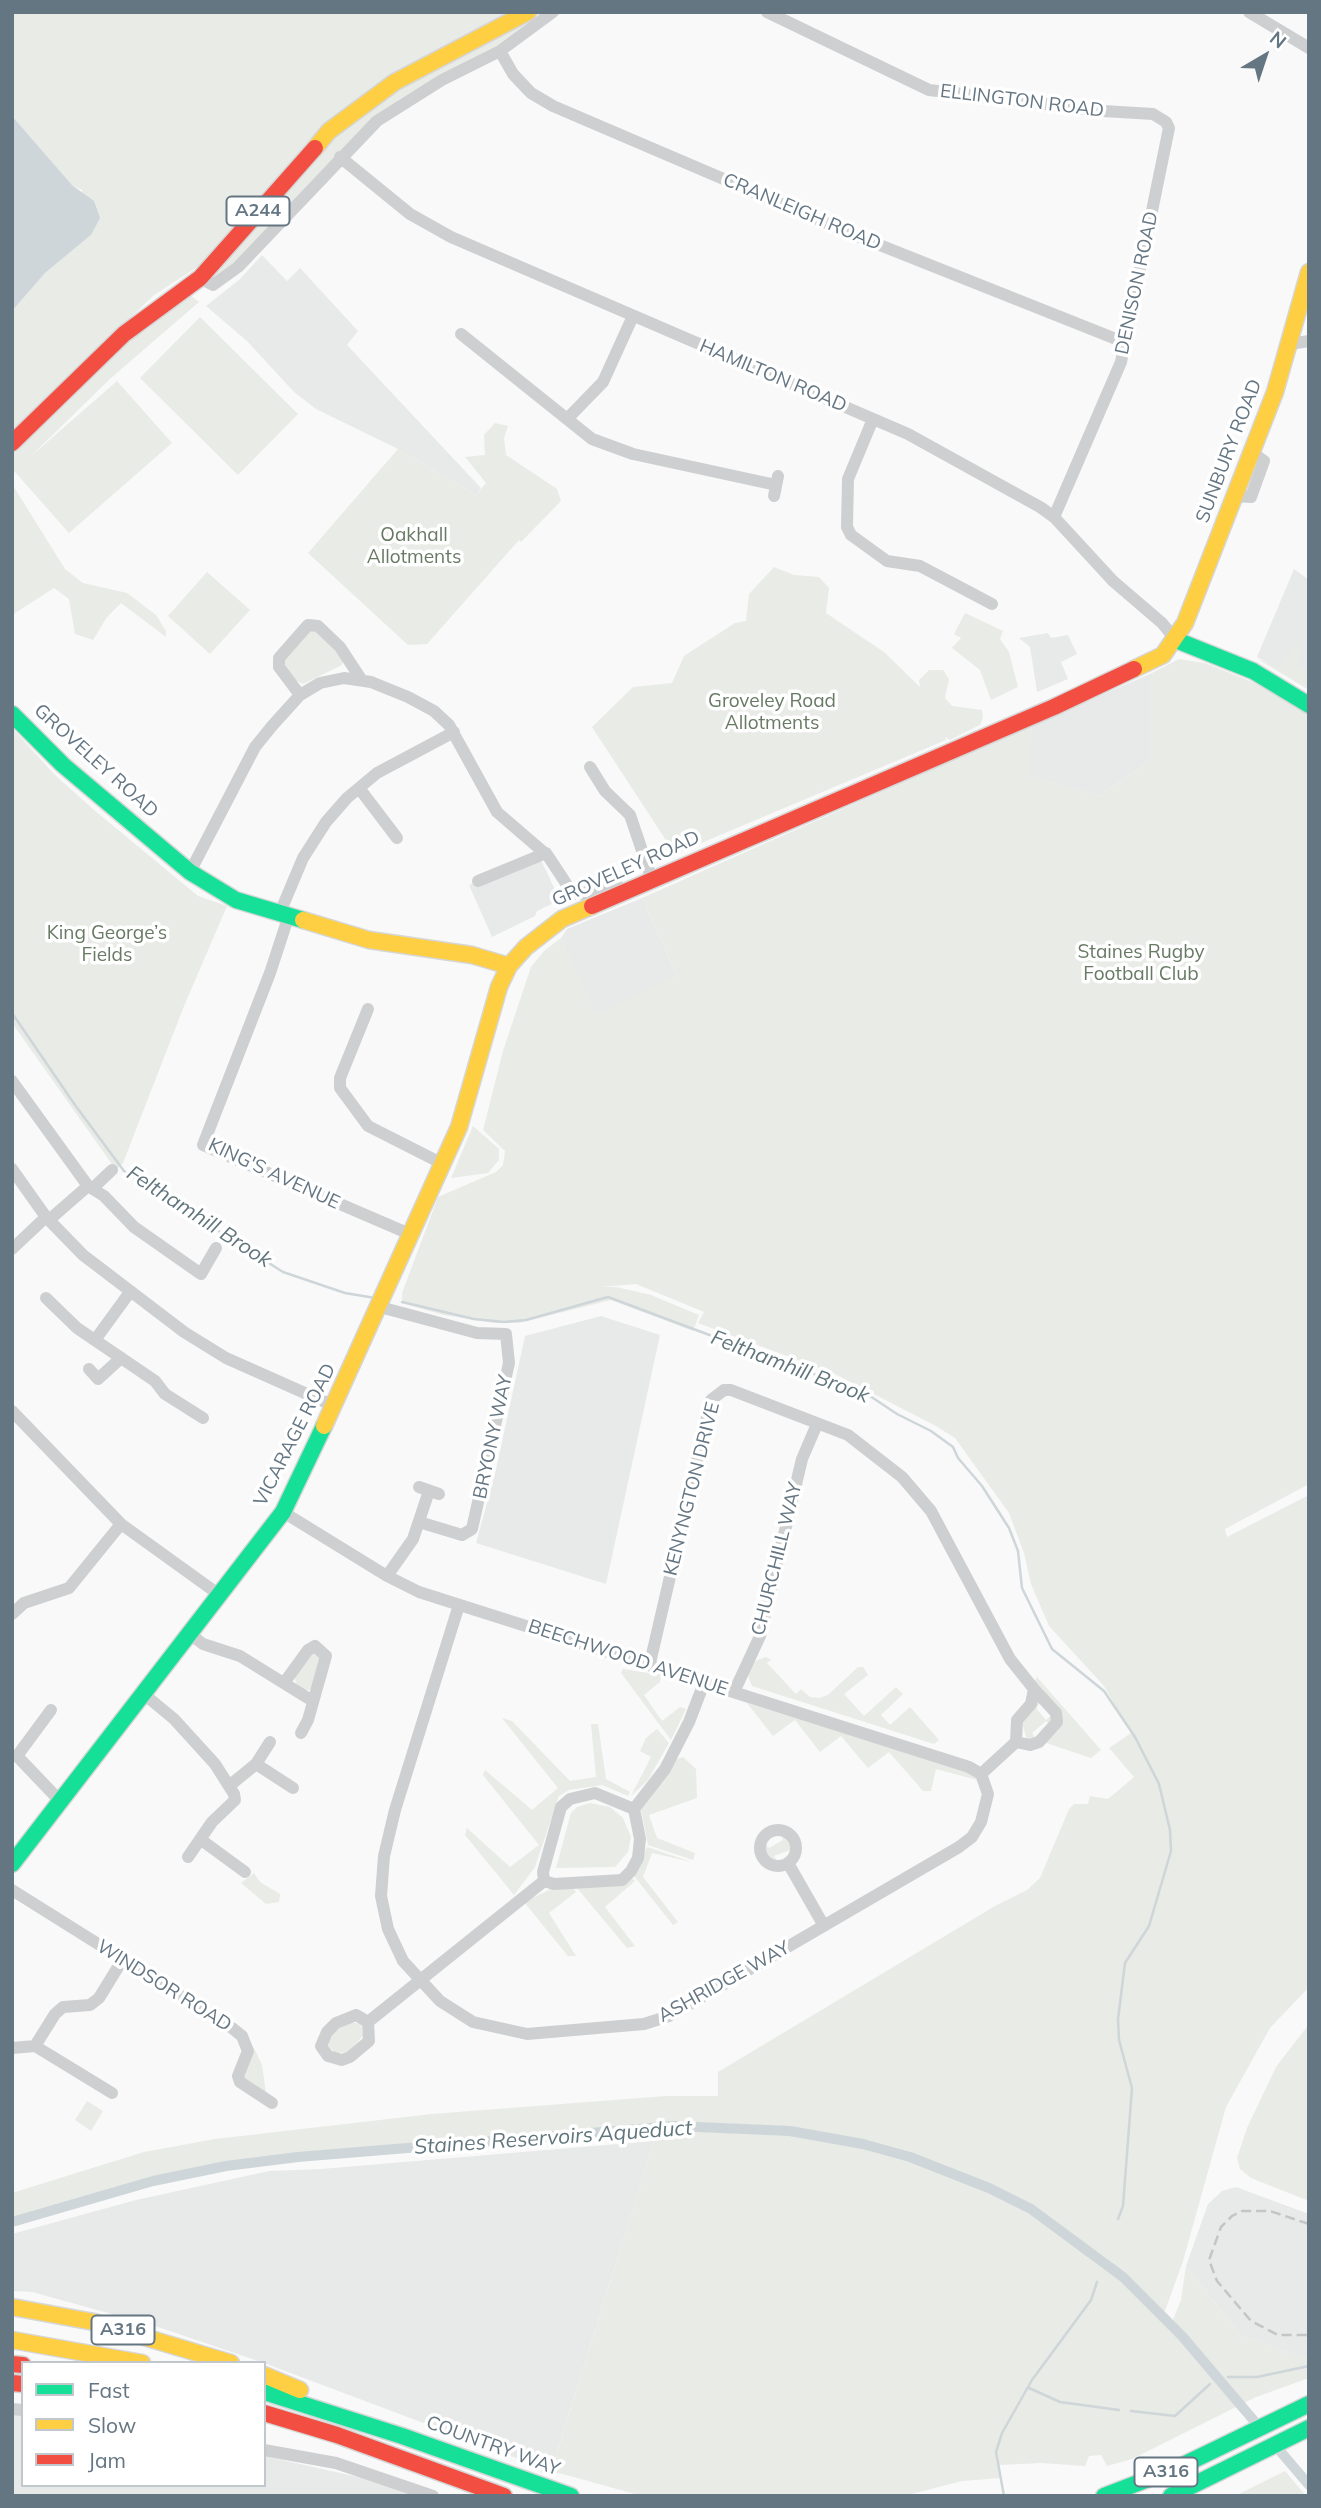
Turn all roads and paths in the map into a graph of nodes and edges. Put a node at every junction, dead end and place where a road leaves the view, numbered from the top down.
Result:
1 (527, 12) edge
2 (553, 12) edge
3 (767, 12) edge
4 (1249, 12) edge
5 (1309, 48) edge
6 (500, 51) junction
7 (1166, 122) joint
8 (340, 157) junction
9 (1309, 272) edge
10 (200, 278) junction
11 (633, 316) junction
12 (461, 333) dead end
13 (1309, 341) edge
14 (1126, 343) junction
15 (1290, 344) junction
16 (567, 419) junction
17 (873, 419) junction
18 (12, 443) edge
19 (776, 486) dead end
20 (1054, 517) junction
21 (992, 604) dead end
22 (1176, 640) junction
23 (366, 681) junction
24 (300, 695) junction
25 (1309, 705) edge
26 (12, 713) edge
27 (453, 732) junction
28 (590, 767) dead end
29 (359, 788) junction
30 (397, 838) dead end
31 (546, 853) junction
32 (190, 872) junction
33 (652, 880) junction
34 (478, 881) dead end
35 (622, 891) junction
36 (283, 916) junction
37 (509, 966) junction
38 (368, 1009) dead end
39 (12, 1081) edge
40 (443, 1164) junction
41 (12, 1170) edge
42 (112, 1170) dead end
43 (90, 1187) junction
44 (48, 1219) junction
45 (412, 1236) junction
46 (216, 1248) dead end
47 (12, 1249) edge
48 (130, 1292) junction
49 (46, 1298) dead end
50 (380, 1307) junction
51 (95, 1340) junction
52 (121, 1358) junction
53 (89, 1369) dead end
54 (334, 1406) junction
55 (12, 1412) edge
56 (203, 1418) dead end
57 (817, 1424) junction
58 (429, 1491) dead end
59 (283, 1512) junction
60 (419, 1522) junction
61 (121, 1524) junction
62 (387, 1576) junction
63 (221, 1596) junction
64 (459, 1605) junction
65 (12, 1614) edge
66 (191, 1635) junction
67 (650, 1664) junction
68 (284, 1683) junction
69 (704, 1683) junction
70 (1034, 1689) junction
71 (734, 1692) junction
72 (145, 1695) junction
73 (311, 1700) junction
74 (51, 1710) dead end
75 (301, 1733) dead end
76 (270, 1742) dead end
77 (1016, 1742) junction
78 (256, 1764) junction
79 (982, 1776) junction
80 (229, 1786) junction
81 (293, 1788) dead end
82 (61, 1802) junction
83 (634, 1808) junction
84 (200, 1839) junction
85 (188, 1857) dead end
86 (788, 1863) dead end
87 (12, 1864) edge
88 (245, 1872) dead end
89 (544, 1881) junction
90 (12, 1890) edge
91 (824, 1926) junction
92 (123, 1959) junction
93 (418, 1980) junction
94 (368, 2022) dead end
95 (35, 2046) junction
96 (12, 2048) edge
97 (113, 2093) dead end
98 (272, 2103) dead end
99 (12, 2307) edge
100 (12, 2340) edge
101 (131, 2361) edge
102 (224, 2361) edge
103 (266, 2376) edge
104 (266, 2393) edge
105 (1309, 2404) edge
106 (266, 2414) edge
107 (266, 2428) edge
108 (1309, 2428) edge
109 (337, 2435) junction
110 (402, 2436) junction
111 (266, 2450) edge
112 (433, 2496) edge
113 (504, 2496) edge
114 (571, 2496) edge
115 (1104, 2496) edge
116 (1171, 2496) edge

1 - 10 main road, A244
2 - 6 street
3 - 7 street, ELLINGTON ROAD
4 - 5 street
6 - 8 street
6 - 14 street, CRANLEIGH ROAD
7 - 14 street, DENISON ROAD
8 - 10 street
8 - 11 street, HAMILTON ROAD
9 - 15 main road, SUNBURY ROAD
10 - 18 main road, A244
11 - 16 street
11 - 17 street, HAMILTON ROAD
12 - 16 street
13 - 15 street
14 - 20 street, DENISON ROAD
15 - 22 main road, SUNBURY ROAD
16 - 19 street
17 - 20 street, HAMILTON ROAD
17 - 21 street
20 - 22 street, HAMILTON ROAD
22 - 25 main road
22 - 33 main road, GROVELEY ROAD
23 - 24 street
23 - 24 street
23 - 27 street
24 - 32 street
26 - 32 main road, GROVELEY ROAD
27 - 29 street
27 - 31 street
28 - 33 street
29 - 30 street
29 - 36 street
31 - 34 street
31 - 35 street
32 - 36 main road, GROVELEY ROAD
33 - 35 main road, GROVELEY ROAD
35 - 37 main road, GROVELEY ROAD
36 - 37 main road, GROVELEY ROAD
36 - 45 street, KING'S AVENUE
37 - 40 main road, VICARAGE ROAD
38 - 40 street
39 - 43 street
40 - 45 main road, VICARAGE ROAD
41 - 44 street
42 - 43 street
43 - 44 street
43 - 46 street
44 - 47 street
44 - 48 street
45 - 50 main road, VICARAGE ROAD
48 - 51 street
48 - 54 street
49 - 51 street
50 - 54 main road, VICARAGE ROAD
50 - 60 street, BRYONY WAY
51 - 52 street
52 - 53 street
52 - 56 street
54 - 59 main road, VICARAGE ROAD
55 - 61 street
57 - 67 street, KENYNGTON DRIVE
57 - 70 street, KENYNGTON DRIVE
57 - 71 street, CHURCHILL WAY
58 - 60 street
59 - 62 street, BEECHWOOD AVENUE
59 - 63 main road, VICARAGE ROAD
60 - 62 street
61 - 63 street
61 - 65 street
62 - 64 street, BEECHWOOD AVENUE
63 - 66 main road, VICARAGE ROAD
64 - 67 street, BEECHWOOD AVENUE
64 - 93 street, ASHRIDGE WAY
66 - 68 street
66 - 72 main road, VICARAGE ROAD
67 - 69 street, BEECHWOOD AVENUE
68 - 73 street
68 - 73 street
69 - 71 street, BEECHWOOD AVENUE
69 - 83 street
70 - 77 street
70 - 77 street, KENYNGTON DRIVE
71 - 79 street, BEECHWOOD AVENUE
72 - 80 street
72 - 82 main road, VICARAGE ROAD
73 - 75 street
74 - 82 street
76 - 78 street
77 - 79 street, KENYNGTON DRIVE
78 - 80 street
78 - 81 street
79 - 91 street, ASHRIDGE WAY
80 - 84 street
82 - 87 main road, VICARAGE ROAD
83 - 89 street
83 - 89 street
84 - 85 street
84 - 88 street
86 - 91 street
89 - 93 street
90 - 92 street, WINDSOR ROAD
91 - 93 street, ASHRIDGE WAY
92 - 95 street
92 - 98 street, WINDSOR ROAD
93 - 94 street
95 - 96 street
95 - 97 street
99 - 102 main road, A316
100 - 101 main road
103 - 110 main road
104 - 110 main road
105 - 115 main road, A316
106 - 109 main road
107 - 109 main road
108 - 116 main road, A316
109 - 113 main road
110 - 114 main road, COUNTRY WAY
111 - 112 street

